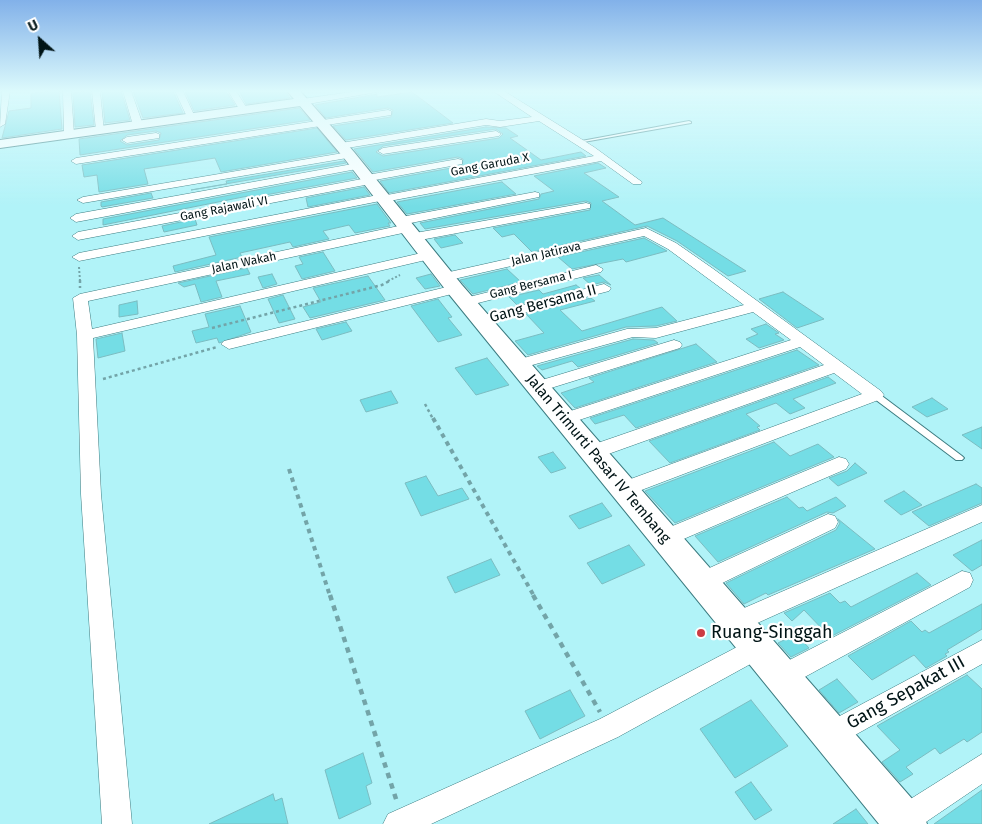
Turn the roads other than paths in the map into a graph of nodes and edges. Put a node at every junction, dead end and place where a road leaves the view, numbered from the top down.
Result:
1 (69, 129) edge
2 (105, 129) edge
3 (282, 129) edge
4 (368, 129) edge
5 (373, 129) edge
6 (375, 129) edge
7 (379, 129) edge
8 (465, 129) edge
9 (558, 129) edge
10 (648, 129) edge
11 (101, 130) joint
12 (69, 134) junction
13 (166, 134) dead end
14 (496, 134) dead end
15 (127, 140) dead end
16 (578, 142) junction
17 (0, 144) edge
18 (590, 149) junction
19 (450, 152) dead end
20 (601, 158) junction
21 (76, 161) dead end
22 (458, 162) dead end
23 (358, 168) edge
24 (637, 182) dead end
25 (472, 194) dead end
26 (535, 195) dead end
27 (83, 200) dead end
28 (586, 206) dead end
29 (76, 218) dead end
30 (78, 236) dead end
31 (79, 257) dead end
32 (596, 269) dead end
33 (604, 288) dead end
34 (462, 297) junction
35 (754, 307) junction
36 (85, 335) junction
37 (800, 342) junction
38 (229, 344) road end
39 (674, 345) dead end
40 (519, 364) junction
41 (834, 367) junction
42 (538, 387) junction
43 (874, 395) junction
44 (564, 419) junction
45 (593, 452) junction
46 (959, 458) dead end
47 (839, 464) dead end
48 (624, 489) junction
49 (982, 513) edge
50 (828, 522) dead end
51 (665, 538) junction
52 (962, 580) dead end
53 (702, 582) junction
54 (736, 622) junction
55 (756, 648) junction
56 (982, 651) edge
57 (781, 677) junction
58 (830, 735) junction
59 (982, 768) edge
60 (905, 822) edge
61 (400, 823) edge
62 (117, 824) edge

1 - 12 street
2 - 11 street
3 - 23 street
4 - 23 street
5 - 23 street
6 - 23 street
7 - 23 street
8 - 23 street
9 - 16 street
10 - 16 lane
11 - 12 street
12 - 17 street
13 - 15 street
14 - 23 street
16 - 18 street
18 - 20 street
18 - 23 street
19 - 23 street
20 - 23 street, Gang Garuda X
20 - 24 street
21 - 23 street
22 - 23 street
23 - 25 street
23 - 26 street
23 - 27 street
23 - 28 street
23 - 29 street
23 - 30 street, Gang Rajawali VI
23 - 31 street
23 - 34 street, Jalan Trimurti Pasar IV Tembang
23 - 36 street
23 - 36 street, Jalan Wakah
32 - 34 street, Gang Bersama I
33 - 34 street, Gang Bersama II
34 - 35 street, Jalan Jatirava
34 - 38 street
34 - 40 street, Jalan Trimurti Pasar IV Tembang
35 - 37 street
35 - 40 street
36 - 62 street
37 - 41 street
37 - 44 street
39 - 42 street
40 - 42 street, Jalan Trimurti Pasar IV Tembang
41 - 43 street
41 - 45 street
42 - 44 street, Jalan Trimurti Pasar IV Tembang
43 - 46 lane
43 - 48 street
44 - 45 street, Jalan Trimurti Pasar IV Tembang
45 - 48 street, Jalan Trimurti Pasar IV Tembang
47 - 51 street
48 - 51 street, Jalan Trimurti Pasar IV Tembang
49 - 54 street
50 - 53 street
51 - 53 street, Jalan Trimurti Pasar IV Tembang
52 - 57 street
53 - 54 street, Jalan Trimurti Pasar IV Tembang
54 - 55 street, Jalan Trimurti Pasar IV Tembang
55 - 57 street, Jalan Trimurti Pasar IV Tembang
55 - 61 street
56 - 58 street, Gang Sepakat III
57 - 58 street, Jalan Trimurti Pasar IV Tembang
58 - 60 street, Jalan Trimurti Pasar IV Tembang
59 - 60 street

